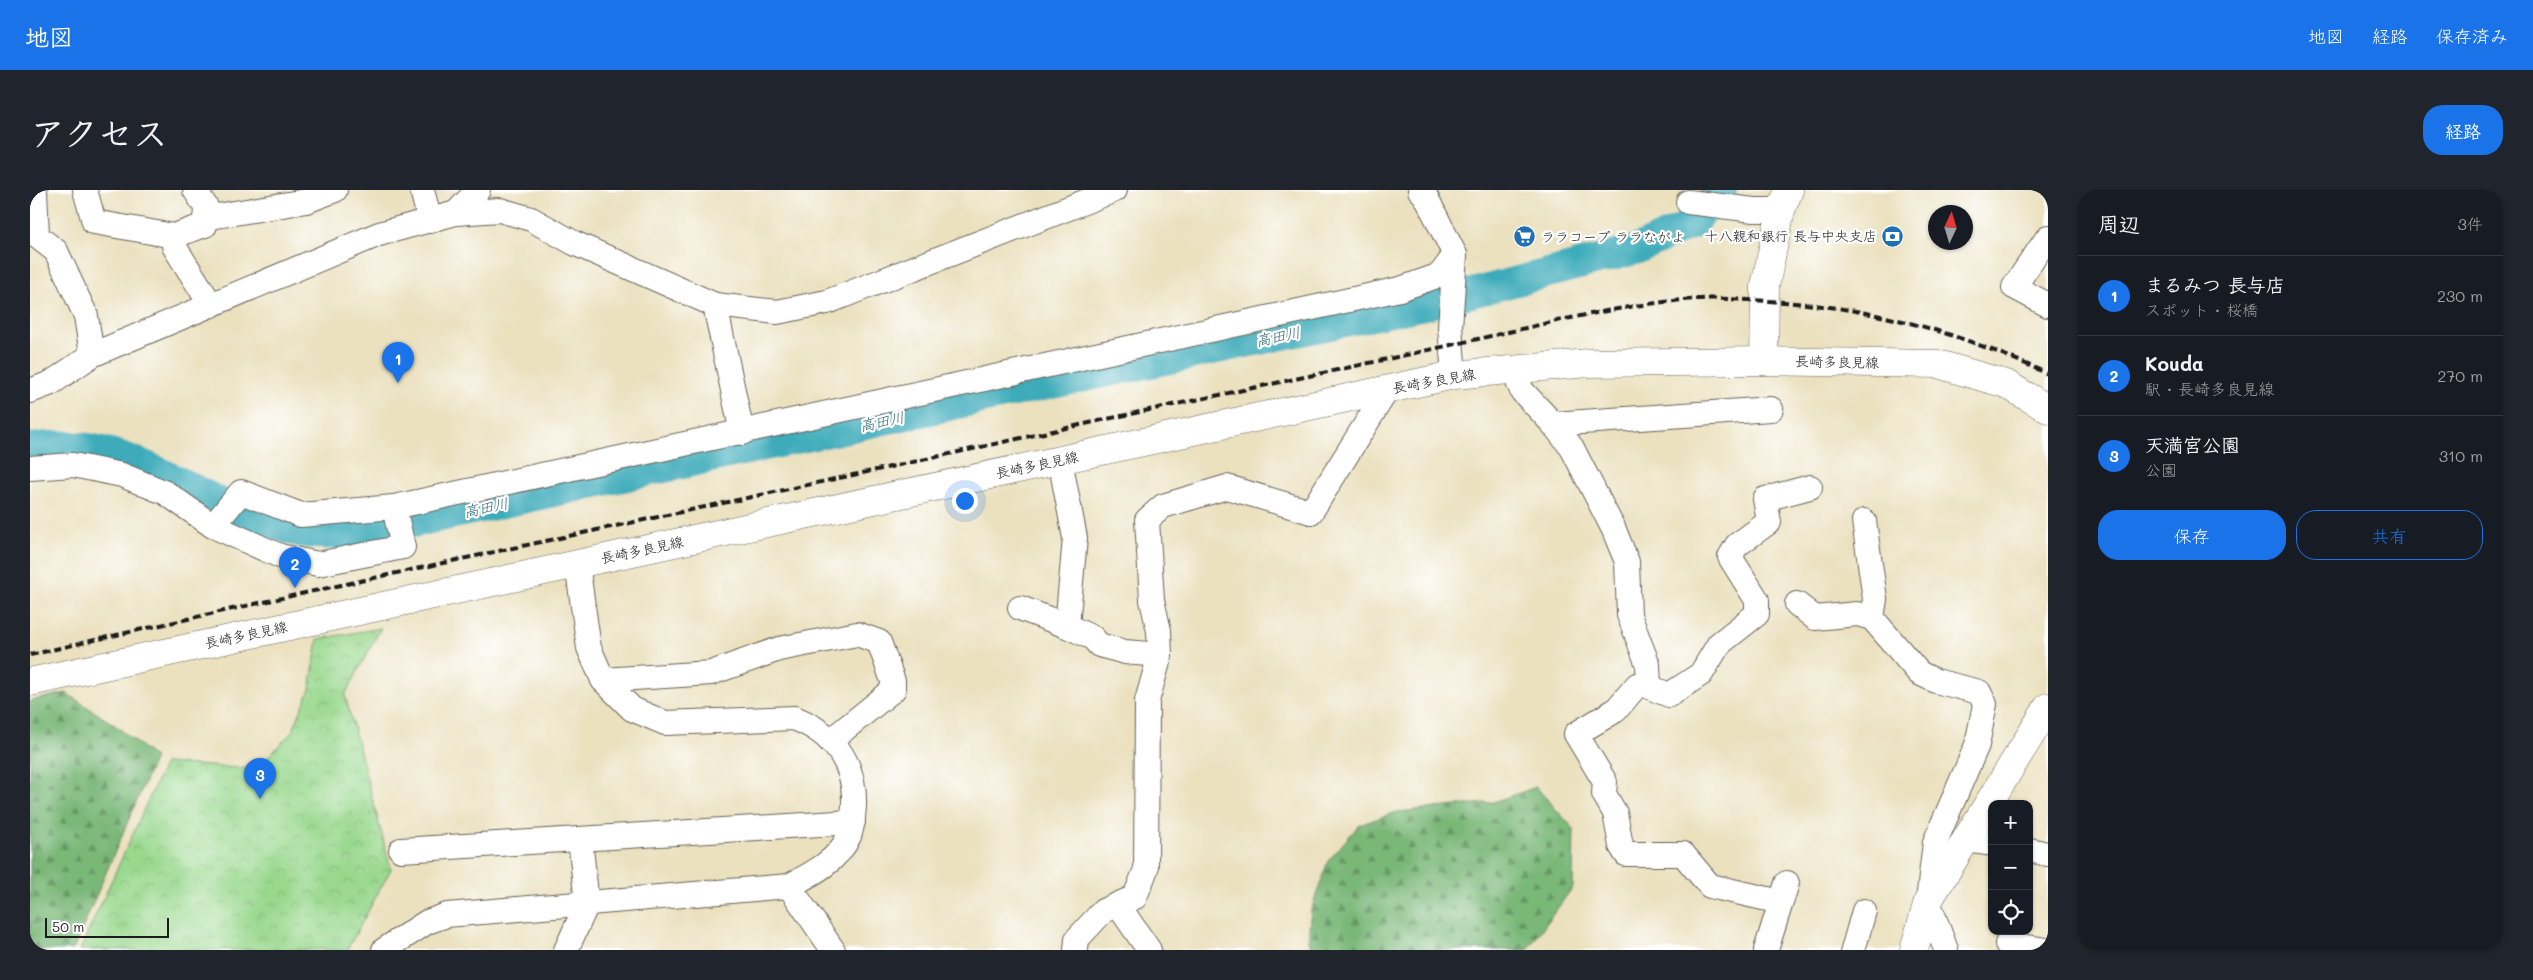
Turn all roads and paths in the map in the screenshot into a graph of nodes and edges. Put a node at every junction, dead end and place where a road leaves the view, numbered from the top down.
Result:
1 (35, 190) edge
2 (85, 190) edge
3 (195, 190) edge
4 (335, 190) edge
5 (422, 190) edge
6 (478, 190) edge
7 (1115, 190) edge
8 (1420, 190) edge
9 (1785, 200) edge
10 (1689, 202) dead end
11 (456, 213) junction
12 (205, 218) junction
13 (430, 221) junction
14 (174, 236) junction
15 (2048, 237) edge
16 (36, 240) edge
17 (1455, 262) junction
18 (211, 305) junction
19 (715, 305) junction
20 (2048, 305) edge
21 (92, 355) junction
22 (1764, 361) junction
23 (1513, 370) junction
24 (1454, 375) junction
25 (1387, 390) junction
26 (30, 391) edge
27 (1771, 409) dead end
28 (2048, 409) edge
29 (1553, 424) junction
30 (742, 433) junction
31 (1060, 460) junction
32 (30, 468) edge
33 (1810, 487) dead end
34 (394, 507) junction
35 (1864, 521) dead end
36 (213, 526) junction
37 (577, 564) junction
38 (1797, 604) dead end
39 (1020, 608) dead end
40 (1872, 618) junction
41 (1066, 626) junction
42 (1160, 655) junction
43 (603, 680) junction
44 (1649, 681) junction
45 (30, 682) edge
46 (2048, 707) edge
47 (830, 741) junction
48 (853, 822) junction
49 (580, 839) junction
50 (1979, 842) edge
51 (401, 850) dead end
52 (2033, 851) edge
53 (2048, 854) edge
54 (789, 886) junction
55 (1928, 901) junction
56 (587, 904) junction
57 (1118, 905) junction
58 (1864, 912) dead end
59 (2008, 944) dead end
60 (384, 950) edge
61 (566, 950) edge
62 (834, 950) edge
63 (1076, 950) edge
64 (1149, 950) edge
65 (1766, 950) edge
66 (1853, 950) edge
67 (1914, 950) edge
68 (1946, 950) edge
69 (2046, 950) edge

1 - 16 street
2 - 14 street
3 - 12 street
4 - 12 street
5 - 13 street
6 - 11 street
7 - 19 street
8 - 17 street
9 - 10 street
9 - 22 main road
11 - 13 street
11 - 19 street
12 - 14 street
13 - 18 street
14 - 18 street
15 - 20 street
16 - 21 street
17 - 24 street
17 - 30 street
18 - 21 street
19 - 30 street
21 - 26 street
22 - 23 main road, 長崎多良見線
22 - 28 main road, 長崎多良見線
23 - 24 main road, 長崎多良見線
23 - 29 street
24 - 25 main road, 長崎多良見線
25 - 31 main road, 長崎多良見線
25 - 42 street
27 - 29 street
29 - 44 street
30 - 34 street
31 - 37 main road, 長崎多良見線
31 - 41 street
32 - 36 street
33 - 44 street
34 - 36 street
34 - 36 street
35 - 40 street
37 - 43 street
37 - 45 main road, 長崎多良見線
38 - 40 street
39 - 41 street
40 - 55 street
41 - 42 street
42 - 57 street
43 - 47 street
43 - 47 street
44 - 65 street
46 - 50 main road
47 - 48 street
48 - 49 street
48 - 54 street
49 - 51 street
49 - 56 street
50 - 55 main road
52 - 53 street
54 - 56 street
54 - 62 street
55 - 67 main road
55 - 68 street
56 - 60 street
56 - 61 street
57 - 63 street
57 - 64 street
58 - 66 street
59 - 69 street

